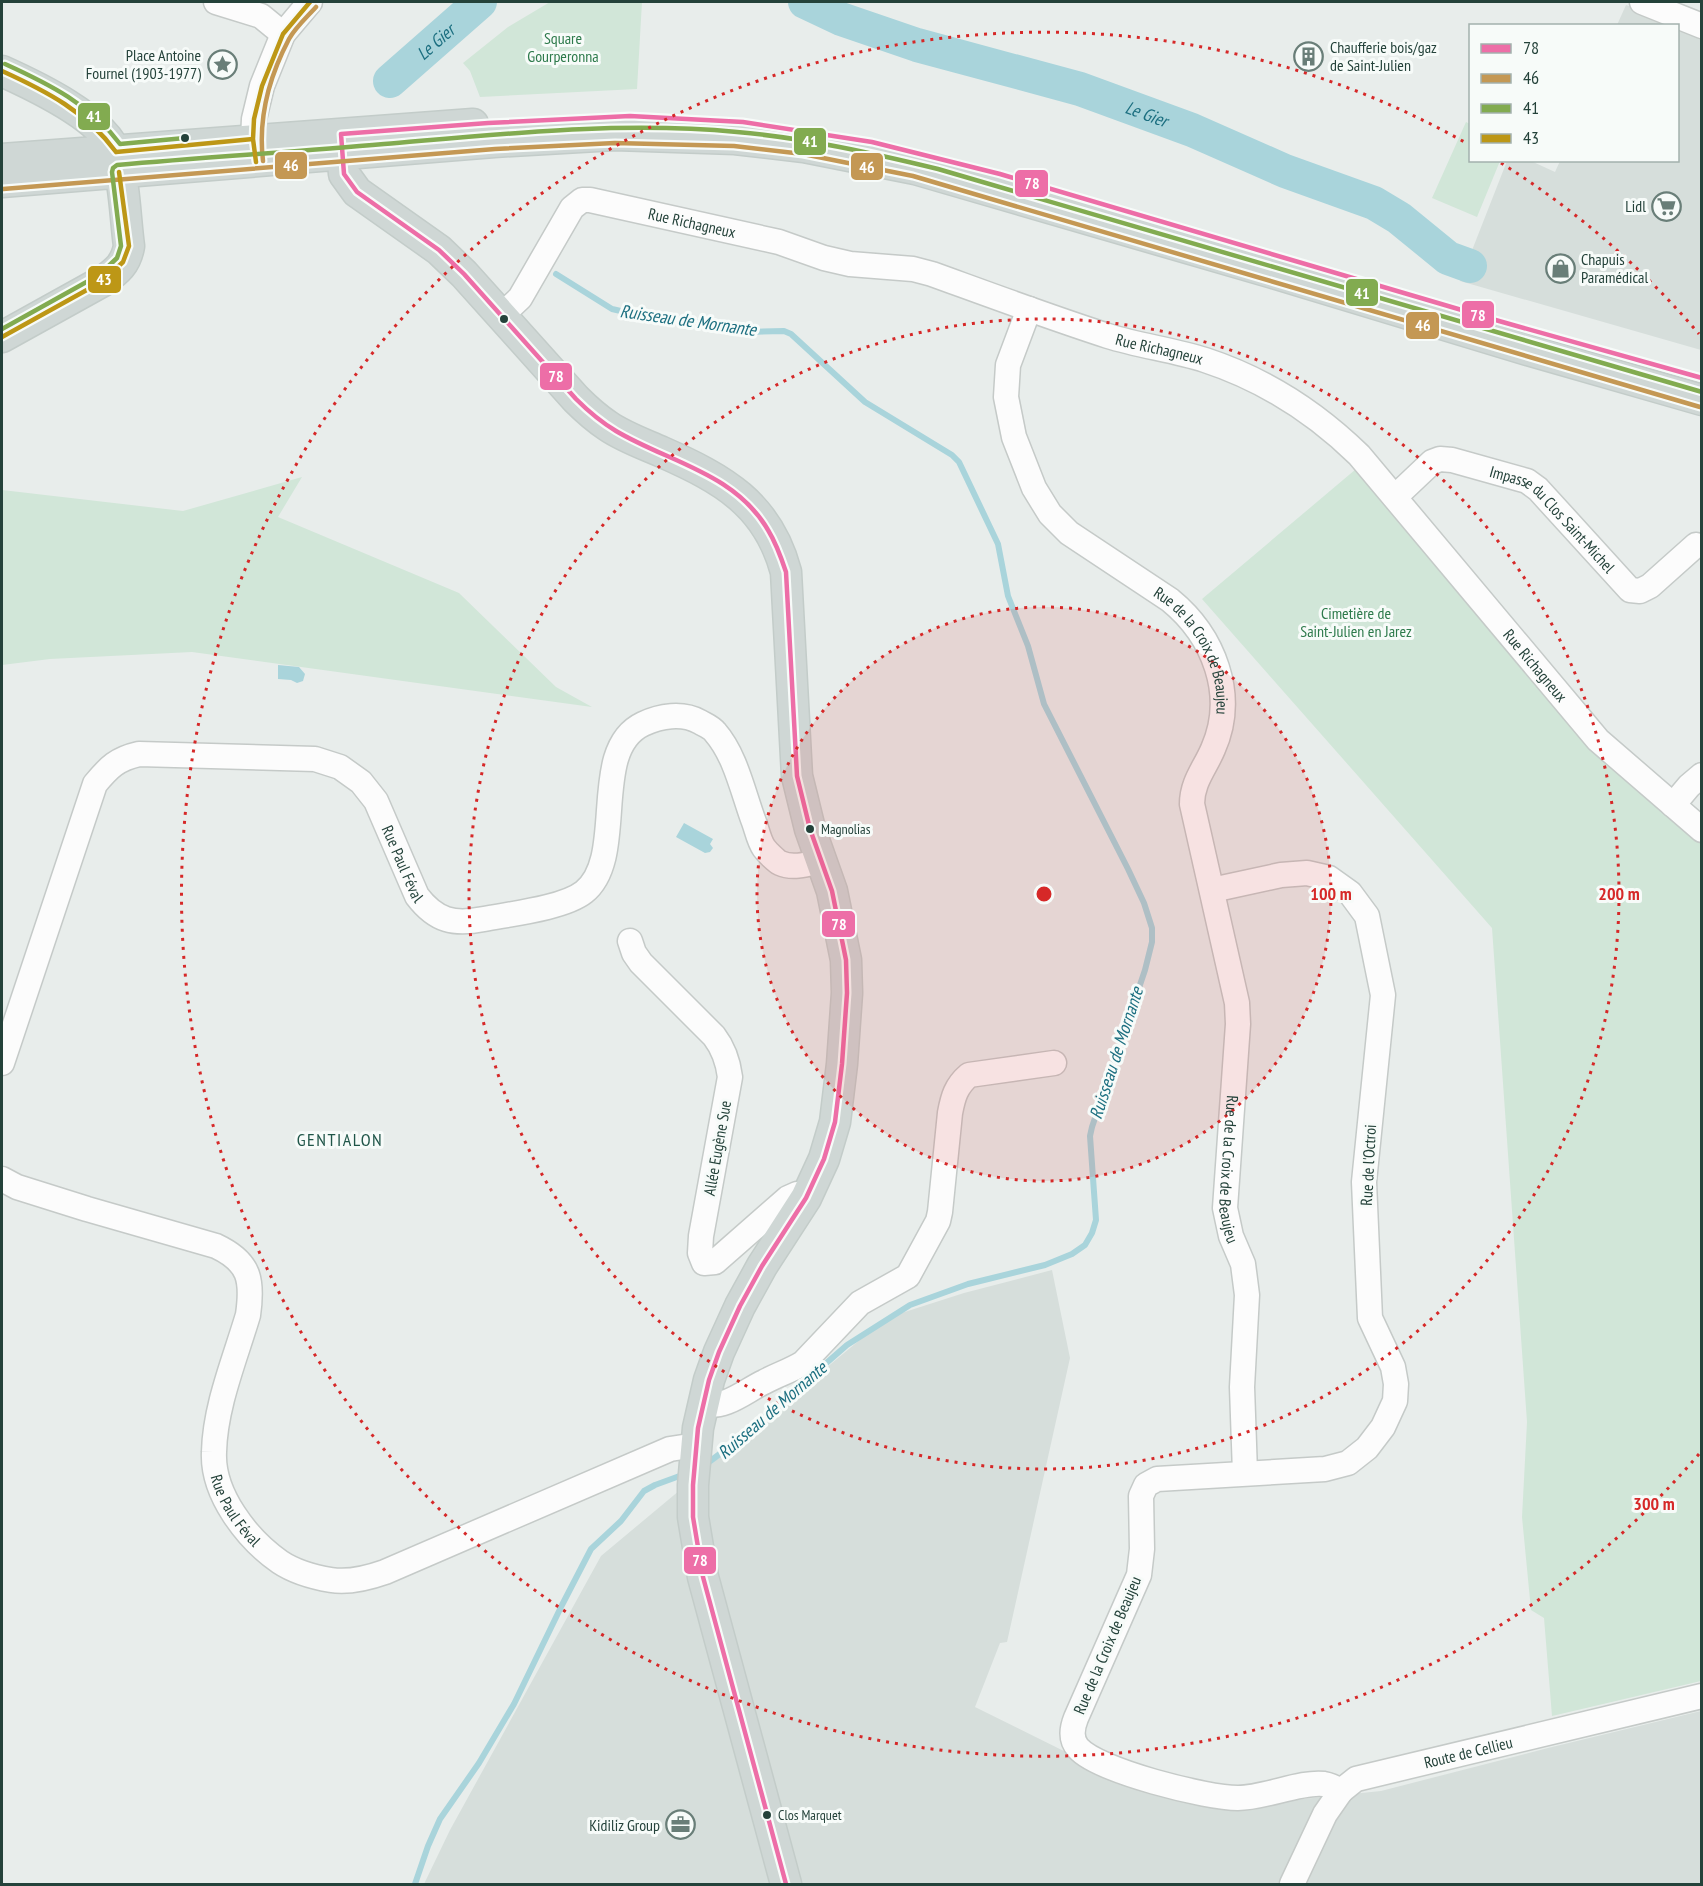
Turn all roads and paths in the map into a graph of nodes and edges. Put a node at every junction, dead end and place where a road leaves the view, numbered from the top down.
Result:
1 (216, 2) edge
2 (310, 2) edge
3 (1642, 2) edge
4 (1701, 26) edge
5 (283, 34) junction
6 (2, 71) edge
7 (341, 145) junction
8 (255, 151) junction
9 (2, 159) edge
10 (118, 162) junction
11 (2, 182) edge
12 (1029, 309) junction
13 (502, 315) junction
14 (2, 337) edge
15 (1701, 378) edge
16 (1701, 400) edge
17 (1395, 497) junction
18 (1696, 545) dead end
19 (1701, 775) edge
20 (1673, 805) junction
21 (1701, 830) edge
22 (820, 861) junction
23 (1212, 890) junction
24 (630, 941) dead end
25 (2, 1063) edge
26 (1054, 1063) dead end
27 (2, 1179) edge
28 (806, 1198) junction
29 (703, 1404) junction
30 (695, 1462) junction
31 (1245, 1473) junction
32 (1701, 1696) edge
33 (1341, 1791) junction
34 (786, 1884) edge
35 (1292, 1884) edge

1 - 5 street
2 - 5 street
3 - 4 street
5 - 8 street
6 - 10 main road
7 - 8 main road
7 - 13 main road
7 - 15 main road
7 - 16 main road
8 - 10 main road
9 - 10 main road
10 - 11 main road
10 - 14 main road
12 - 13 street, Rue Richagneux
12 - 17 street, Rue Richagneux
12 - 23 street, Rue de la Croix de Beaujeu
13 - 22 main road
17 - 18 street, Impasse du Clos Saint-Michel
17 - 20 street, Rue Richagneux
19 - 20 street
20 - 21 street, Rue Richagneux
22 - 25 street, Rue Paul Féval
22 - 28 main road
23 - 31 street, Rue de la Croix de Beaujeu
23 - 31 street, Rue de l'Octroi
24 - 28 street, Allée Eugène Sue
26 - 29 street
27 - 30 street, Rue Paul Féval
28 - 29 main road
29 - 30 main road
30 - 34 main road
31 - 33 street, Rue de la Croix de Beaujeu
32 - 33 street, Route de Cellieu
33 - 35 street, Route de Cellieu

